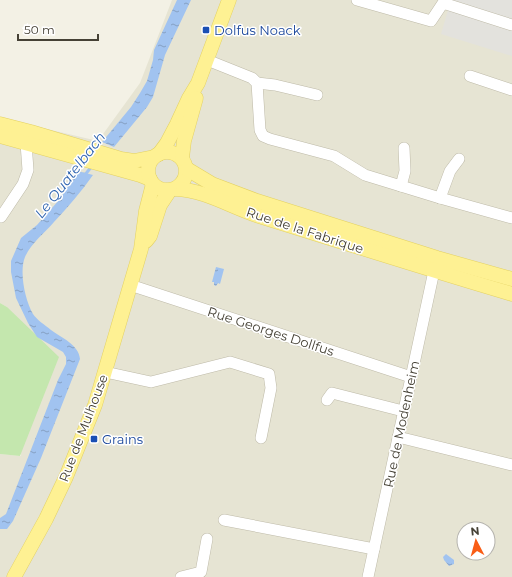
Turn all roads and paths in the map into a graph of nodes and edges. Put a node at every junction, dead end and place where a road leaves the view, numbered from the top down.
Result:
1 (228, 0) edge
2 (357, 0) edge
3 (444, 2) edge
4 (512, 25) edge
5 (207, 60) junction
6 (470, 76) dead end
7 (198, 83) junction
8 (257, 83) junction
9 (512, 90) edge
10 (317, 95) dead end
11 (0, 124) edge
12 (0, 136) edge
13 (26, 143) junction
14 (404, 148) dead end
15 (157, 155) junction
16 (88, 156) junction
17 (458, 159) dead end
18 (109, 161) junction
19 (184, 163) junction
20 (152, 182) junction
21 (401, 186) junction
22 (173, 189) junction
23 (440, 198) junction
24 (0, 217) edge
25 (512, 218) edge
26 (141, 249) junction
27 (435, 264) junction
28 (512, 279) edge
29 (130, 285) junction
30 (512, 294) edge
31 (105, 372) junction
32 (411, 377) junction
33 (327, 400) dead end
34 (403, 411) junction
35 (398, 437) junction
36 (261, 438) dead end
37 (512, 465) edge
38 (224, 520) dead end
39 (207, 539) dead end
40 (374, 549) junction
41 (14, 577) edge
42 (181, 577) edge
43 (368, 577) edge

1 - 5 main road
2 - 3 street
3 - 4 street
5 - 7 main road
5 - 8 street
6 - 9 street
7 - 15 main road
7 - 19 main road
8 - 10 street
8 - 21 street
11 - 16 main road
12 - 13 main road
13 - 16 main road
13 - 24 street
14 - 21 street
15 - 18 main road
15 - 19 main road
15 - 20 main road
16 - 18 main road
17 - 23 street
18 - 20 main road
19 - 22 main road
19 - 27 main road, Rue de la Fabrique
20 - 22 main road
20 - 26 main road, Rue de Mulhouse
21 - 23 street
22 - 26 main road, Rue de Mulhouse
22 - 27 main road, Rue de la Fabrique
23 - 25 street
26 - 29 main road, Rue de Mulhouse
27 - 28 main road, Rue de la Fabrique
27 - 30 main road, Rue de la Fabrique
27 - 32 street, Rue de Modenheim
29 - 31 main road, Rue de Mulhouse
29 - 32 street, Rue Georges Dollfus
31 - 36 street
31 - 41 main road, Rue de Mulhouse
32 - 34 street, Rue de Modenheim
33 - 34 street
34 - 35 street, Rue de Modenheim
35 - 37 street
35 - 40 street, Rue de Modenheim
38 - 40 street
39 - 42 street
40 - 43 street, Rue de Modenheim

